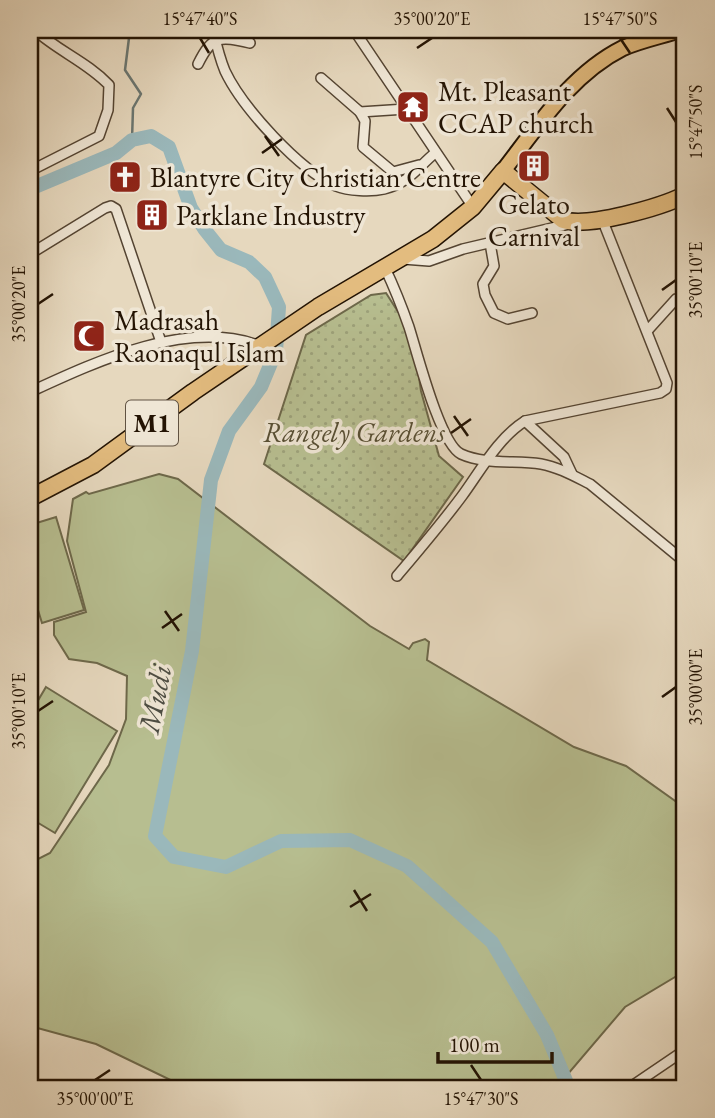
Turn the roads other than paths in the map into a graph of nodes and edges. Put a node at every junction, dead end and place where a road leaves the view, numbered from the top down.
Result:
1 (35, 30) edge
2 (213, 30) edge
3 (280, 30) edge
4 (296, 30) edge
5 (304, 30) edge
6 (354, 30) edge
7 (680, 30) edge
8 (322, 33) dead end
9 (216, 41) junction
10 (250, 43) dead end
11 (198, 64) dead end
12 (321, 78) dead end
13 (406, 109) junction
14 (360, 112) junction
15 (435, 153) junction
16 (421, 164) junction
17 (30, 171) edge
18 (503, 171) junction
19 (685, 195) edge
20 (473, 207) junction
21 (601, 219) junction
22 (578, 223) junction
23 (490, 243) junction
24 (30, 254) edge
25 (401, 259) junction
26 (385, 268) junction
27 (685, 298) edge
28 (533, 313) dead end
29 (648, 330) junction
30 (161, 342) junction
31 (265, 343) junction
32 (30, 392) edge
33 (525, 421) junction
34 (488, 460) junction
35 (572, 475) junction
36 (30, 498) edge
37 (685, 562) edge
38 (397, 576) dead end
39 (685, 1050) edge
40 (629, 1088) edge

1 - 17 street
2 - 9 street
3 - 4 street
5 - 8 street
6 - 13 street
7 - 18 main road
9 - 10 street
9 - 11 street
9 - 16 street
12 - 14 street
13 - 14 street
13 - 15 street
14 - 16 street
15 - 16 street
15 - 20 street
18 - 20 highway, M1
18 - 22 highway
19 - 21 highway
20 - 25 highway, M1
21 - 22 highway
21 - 29 street
22 - 23 street
23 - 25 street
23 - 28 street
24 - 30 street
25 - 26 highway, M1
26 - 31 highway, M1
26 - 34 street
27 - 29 street
29 - 33 street
30 - 31 street
30 - 32 street
31 - 36 highway, M1
33 - 34 street
33 - 35 street
34 - 35 street
34 - 38 street
35 - 37 street
39 - 40 street

